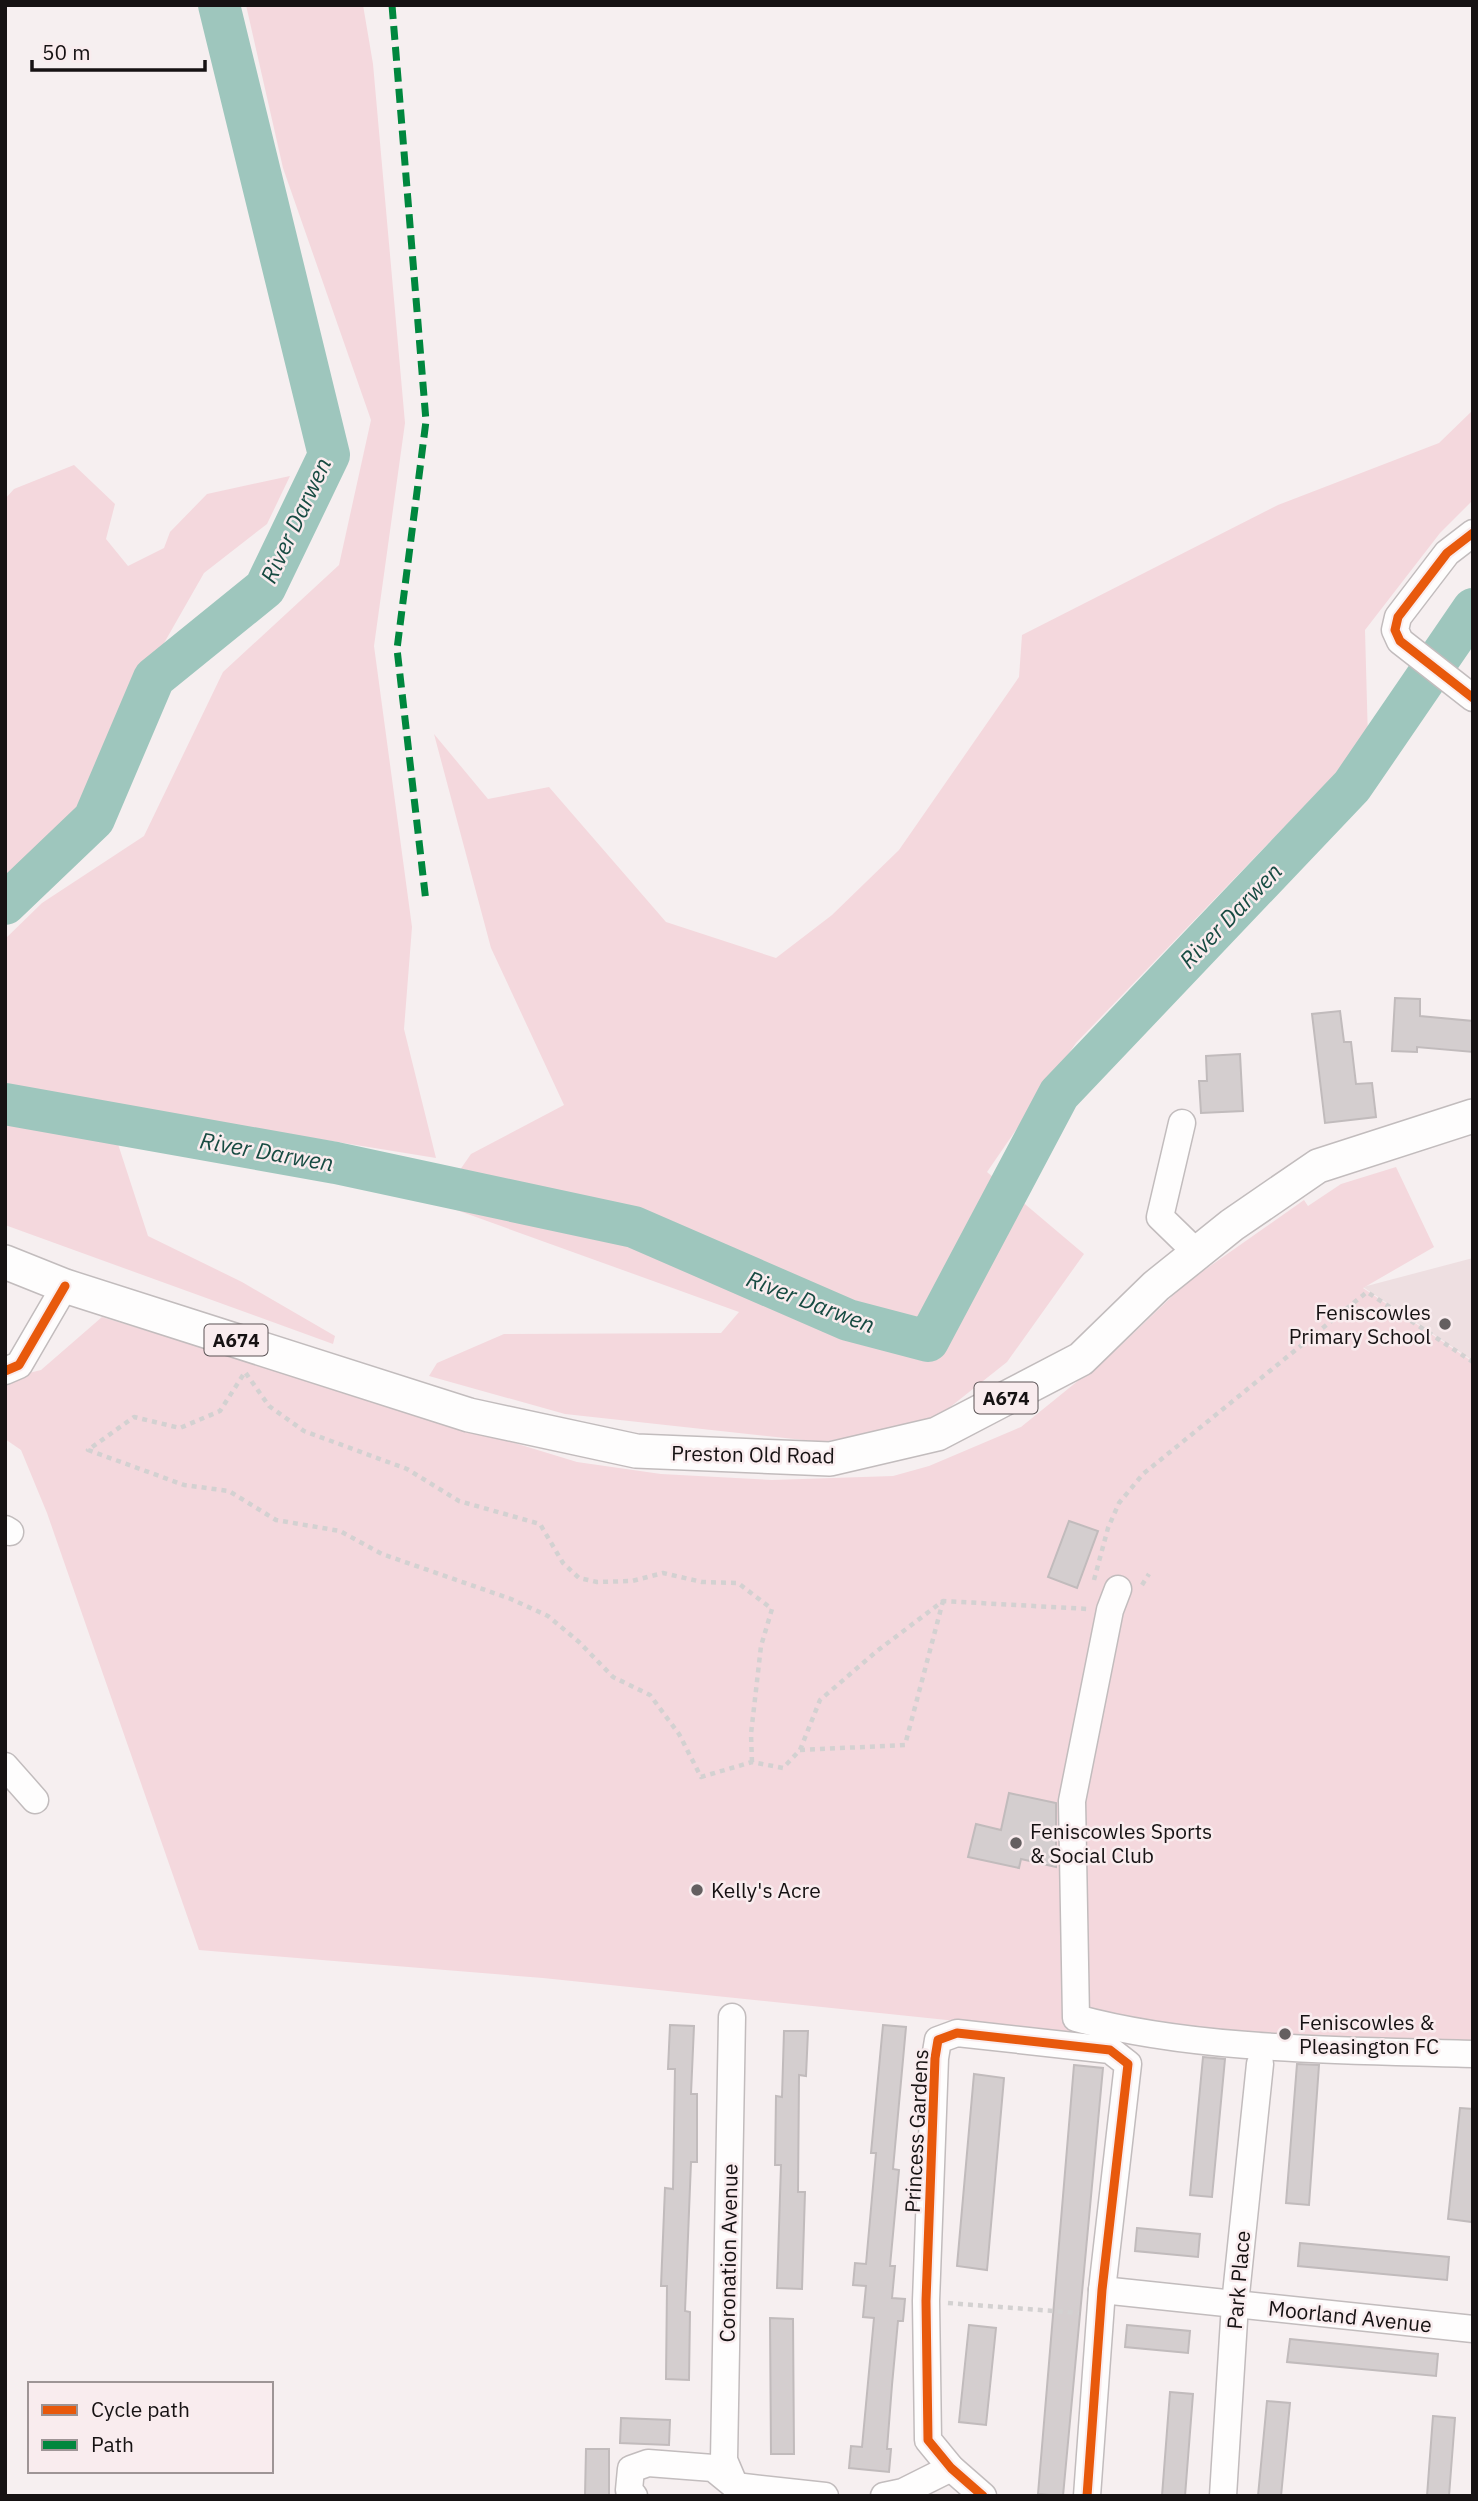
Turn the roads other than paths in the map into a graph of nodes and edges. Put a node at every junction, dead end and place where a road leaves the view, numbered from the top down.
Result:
1 (1473, 533) edge
2 (1469, 697) edge
3 (1473, 1116) edge
4 (1182, 1123) dead end
5 (1197, 1253) junction
6 (5, 1262) edge
7 (65, 1286) junction
8 (5, 1371) edge
9 (1100, 1601) road end
10 (5, 1766) edge
11 (35, 1800) dead end
12 (732, 2017) dead end
13 (1473, 2054) edge
14 (1260, 2064) dead end
15 (1101, 2302) junction
16 (1235, 2304) junction
17 (1473, 2329) edge
18 (951, 2468) junction
19 (729, 2491) edge
20 (634, 2496) edge
21 (825, 2496) edge
22 (884, 2496) edge
23 (983, 2496) edge
24 (1087, 2496) edge
25 (1223, 2496) edge

1 - 2 street
3 - 5 main road, Preston Old Road / A674
4 - 5 street
5 - 7 main road, Preston Old Road / A674
6 - 7 main road, Preston Old Road / A674
7 - 8 street
9 - 13 street
10 - 11 street
12 - 19 street, Coronation Avenue
14 - 16 street, Park Place
15 - 16 street, Moorland Avenue
15 - 18 street, Princess Gardens
15 - 24 street, Princess Gardens
16 - 17 street, Moorland Avenue
16 - 25 street, Park Place
18 - 22 street
18 - 23 street, Princess Gardens
19 - 20 street
19 - 21 street

